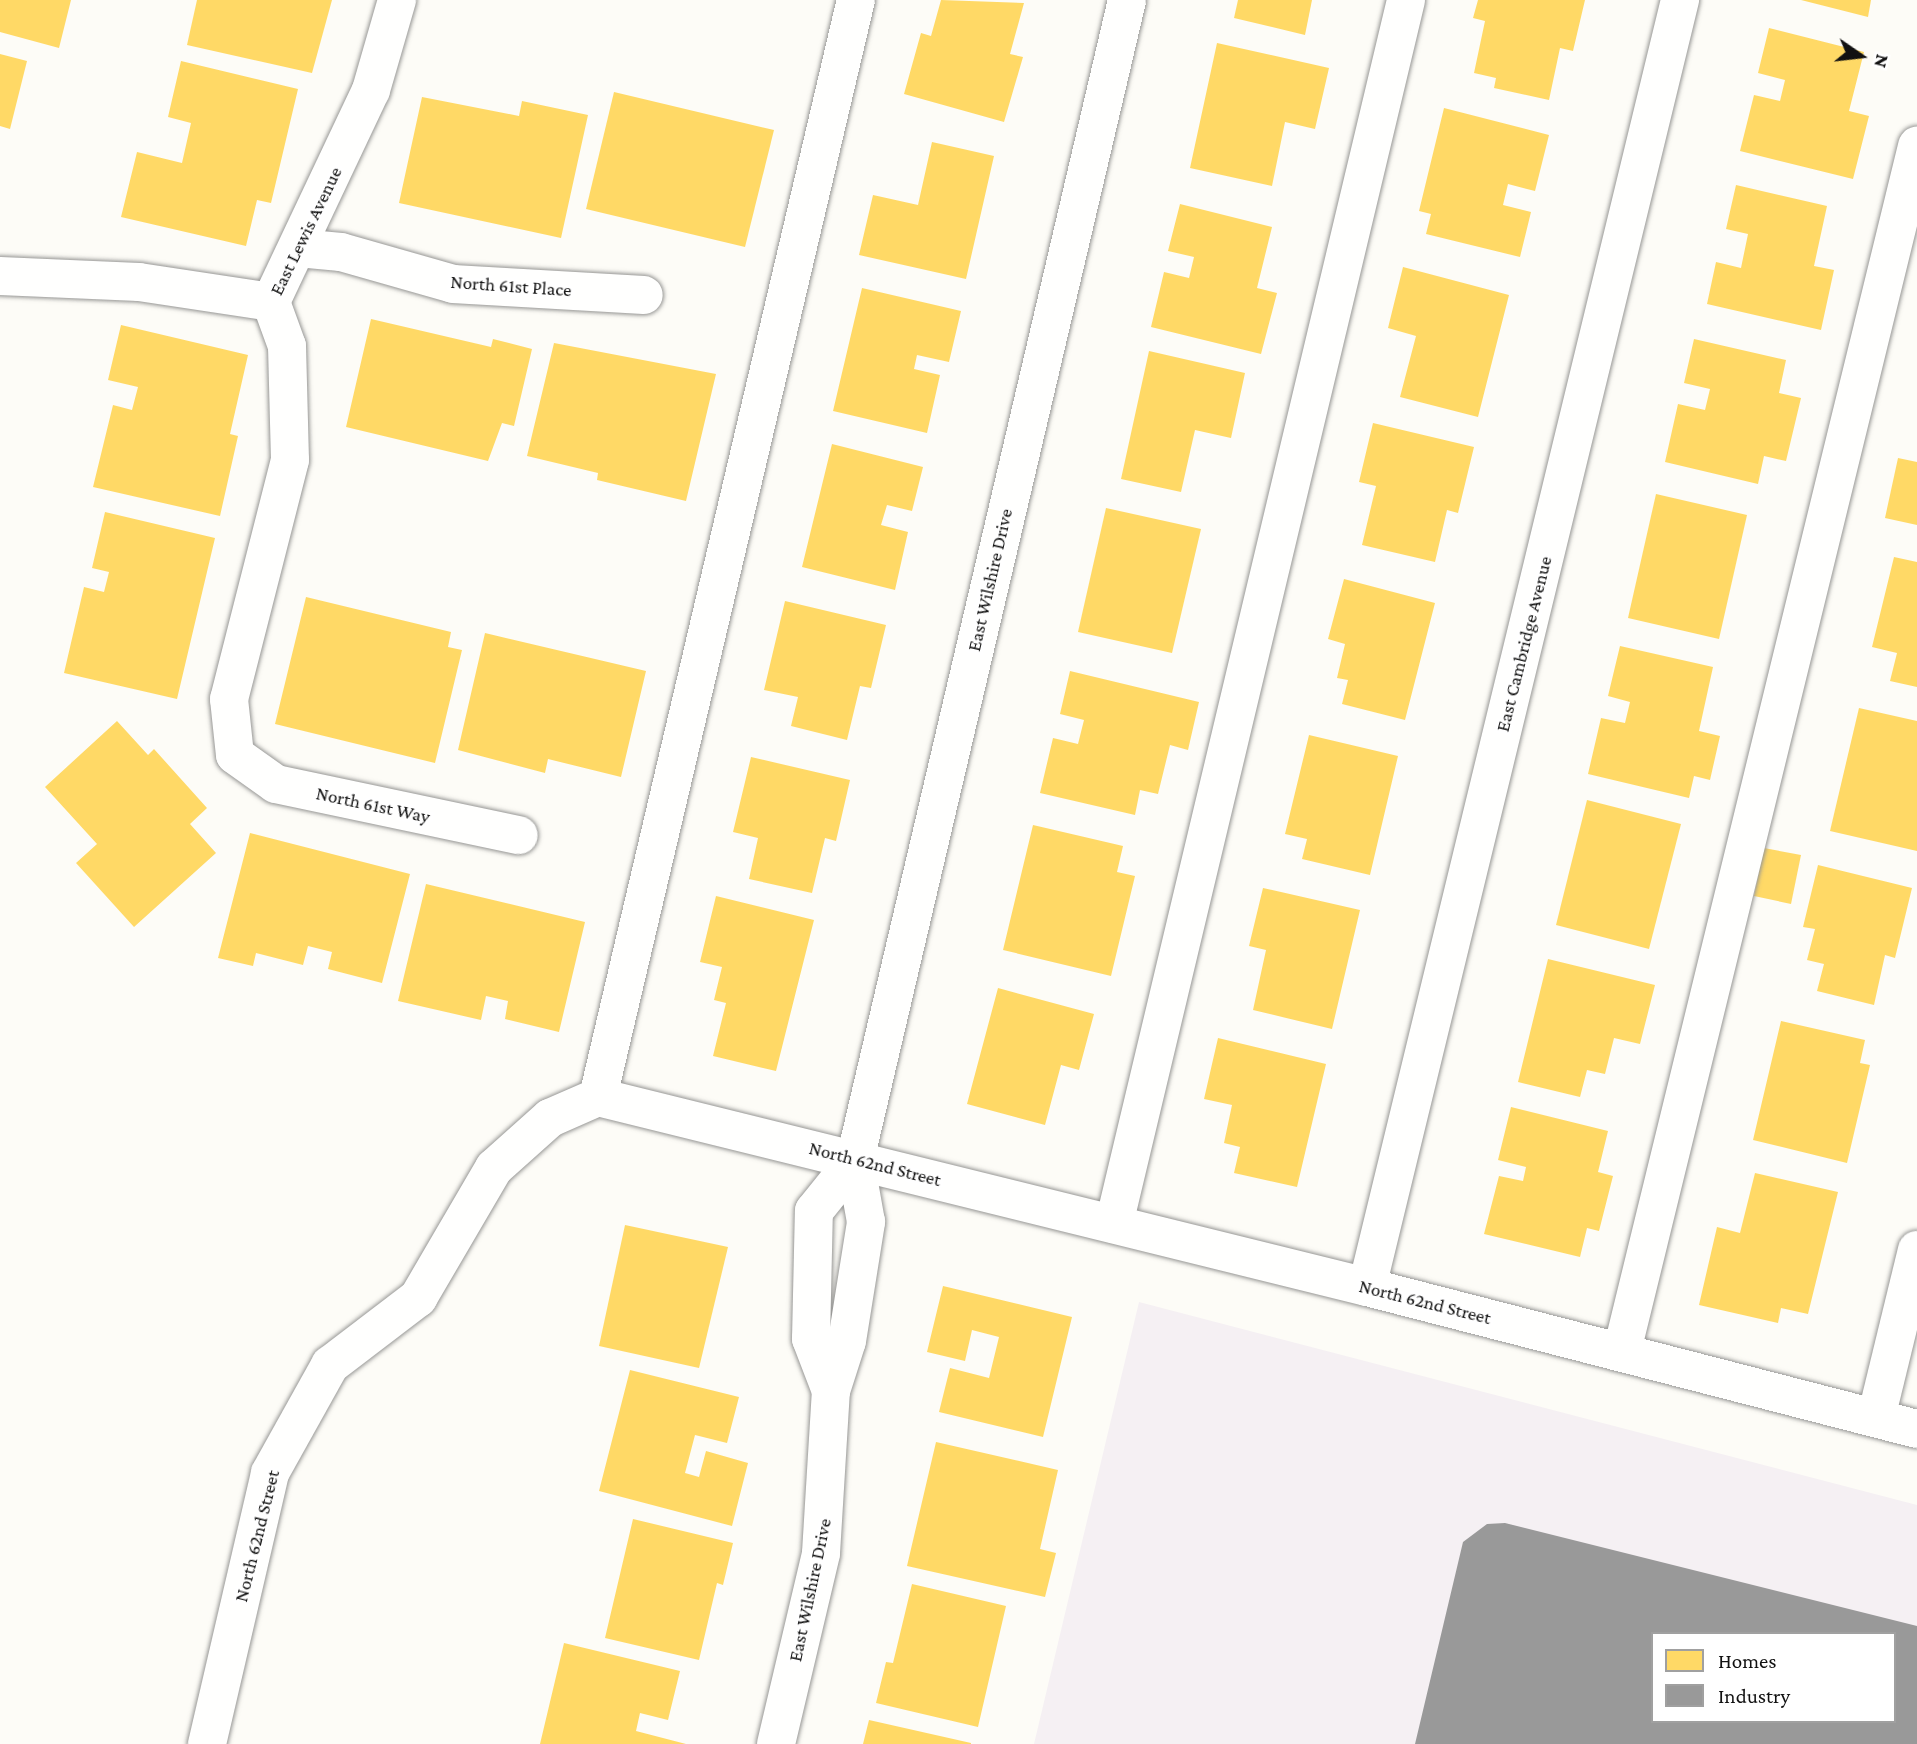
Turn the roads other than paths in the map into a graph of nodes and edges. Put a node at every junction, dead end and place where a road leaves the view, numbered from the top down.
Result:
1 (397, 0) edge
2 (856, 0) edge
3 (1127, 0) edge
4 (1406, 0) edge
5 (1680, 0) edge
6 (1917, 146) edge
7 (298, 248) junction
8 (0, 276) edge
9 (644, 295) dead end
10 (271, 302) junction
11 (235, 755) joint
12 (519, 835) dead end
13 (598, 1097) junction
14 (855, 1160) junction
15 (1114, 1224) junction
16 (1917, 1251) edge
17 (1367, 1287) junction
18 (1622, 1352) junction
19 (831, 1391) junction
20 (1875, 1418) junction
21 (1917, 1429) edge
22 (207, 1744) edge
23 (776, 1744) edge

1 - 7 street, East Lewis Avenue
2 - 13 street
3 - 14 street, East Wilshire Drive
4 - 15 street
5 - 17 street, East Cambridge Avenue
6 - 18 street
7 - 9 street, North 61st Place
7 - 10 street, East Lewis Avenue
8 - 10 street
10 - 11 street, East Lewis Avenue
11 - 12 street, North 61st Way
13 - 14 street, North 62nd Street
13 - 22 street, North 62nd Street
14 - 15 street, North 62nd Street
14 - 19 street, East Wilshire Drive
14 - 19 street, East Wilshire Drive
15 - 17 street, North 62nd Street
16 - 20 street
17 - 18 street, North 62nd Street
18 - 20 street, North 62nd Street
19 - 23 street, East Wilshire Drive
20 - 21 street, North 62nd Street

